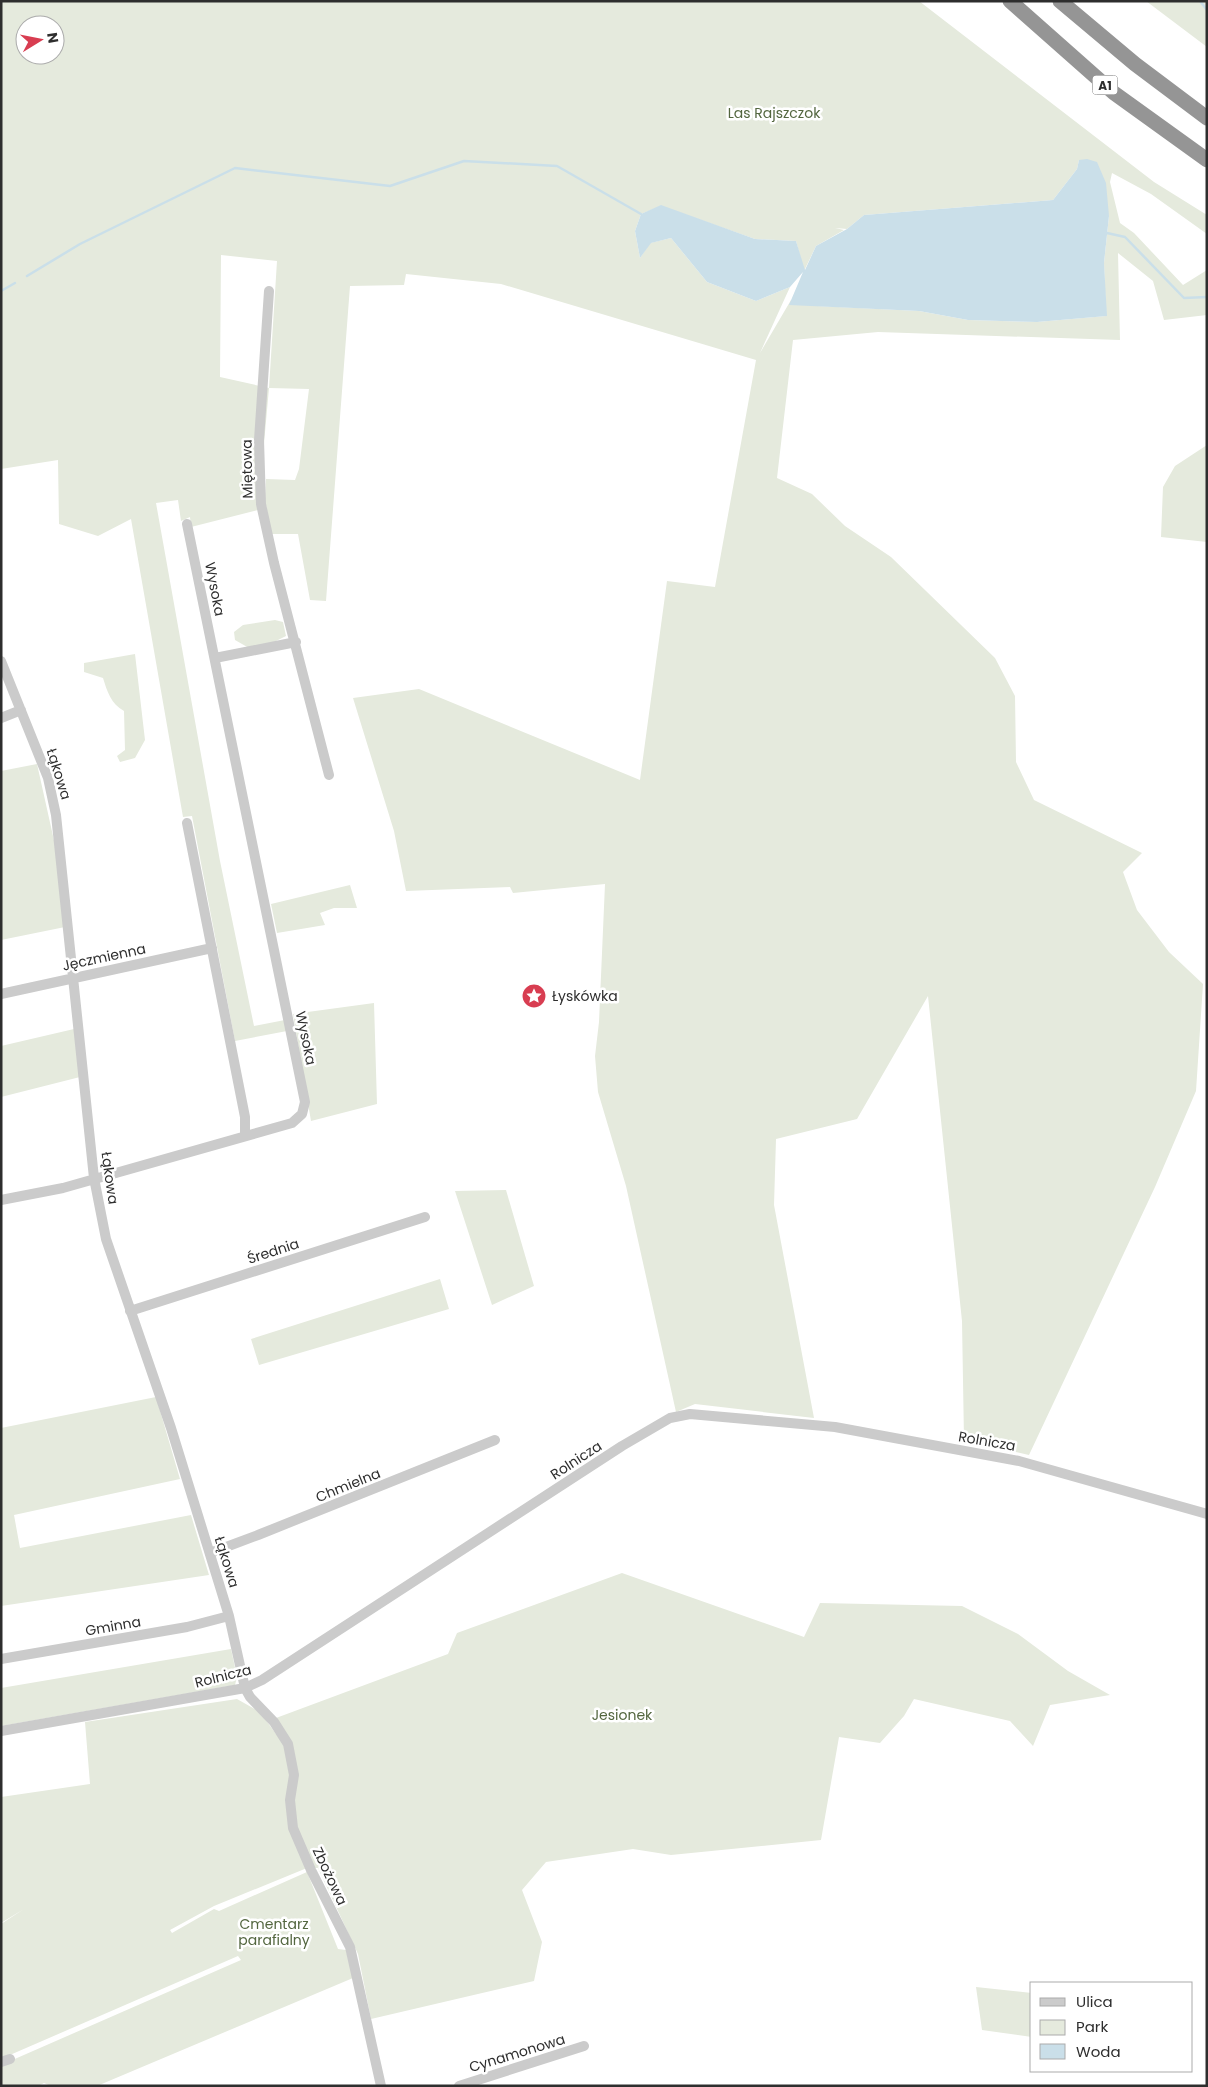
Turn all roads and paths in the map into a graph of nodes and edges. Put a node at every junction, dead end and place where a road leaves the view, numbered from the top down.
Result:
1 (1010, 1) edge
2 (1060, 1) edge
3 (1207, 118) edge
4 (1207, 160) edge
5 (268, 291) dead end
6 (188, 524) dead end
7 (296, 642) junction
8 (215, 658) junction
9 (1, 662) edge
10 (21, 710) junction
11 (1, 718) edge
12 (329, 775) dead end
13 (187, 823) dead end
14 (212, 948) junction
15 (75, 977) junction
16 (1, 994) edge
17 (245, 1136) junction
18 (94, 1178) junction
19 (1, 1200) edge
20 (425, 1217) dead end
21 (130, 1312) junction
22 (495, 1440) dead end
23 (1207, 1514) edge
24 (210, 1553) junction
25 (229, 1616) junction
26 (1, 1659) edge
27 (245, 1688) junction
28 (1, 1731) edge
29 (584, 2046) dead end
30 (382, 2086) edge
31 (459, 2086) edge

1 - 4 highway, A1
2 - 3 highway, A1
5 - 7 street, Miętowa
6 - 8 street, Wysoka
7 - 8 street
7 - 12 street, Miętowa
8 - 17 street, Wysoka
9 - 10 street, Łąkowa
10 - 11 street
10 - 15 street, Łąkowa
13 - 14 street
14 - 15 street, Jęczmienna
14 - 17 street
15 - 16 street, Jęczmienna
15 - 18 street, Łąkowa
17 - 18 street, Wysoka
18 - 19 street, Wysoka
18 - 21 street, Łąkowa
20 - 21 street, Średnia
21 - 24 street, Łąkowa
22 - 24 street, Chmielna
23 - 27 street, Rolnicza
24 - 25 street, Łąkowa
25 - 26 street, Gminna
25 - 27 street, Łąkowa
27 - 28 street, Rolnicza
27 - 30 street, Zbożowa
29 - 31 street, Cynamonowa

